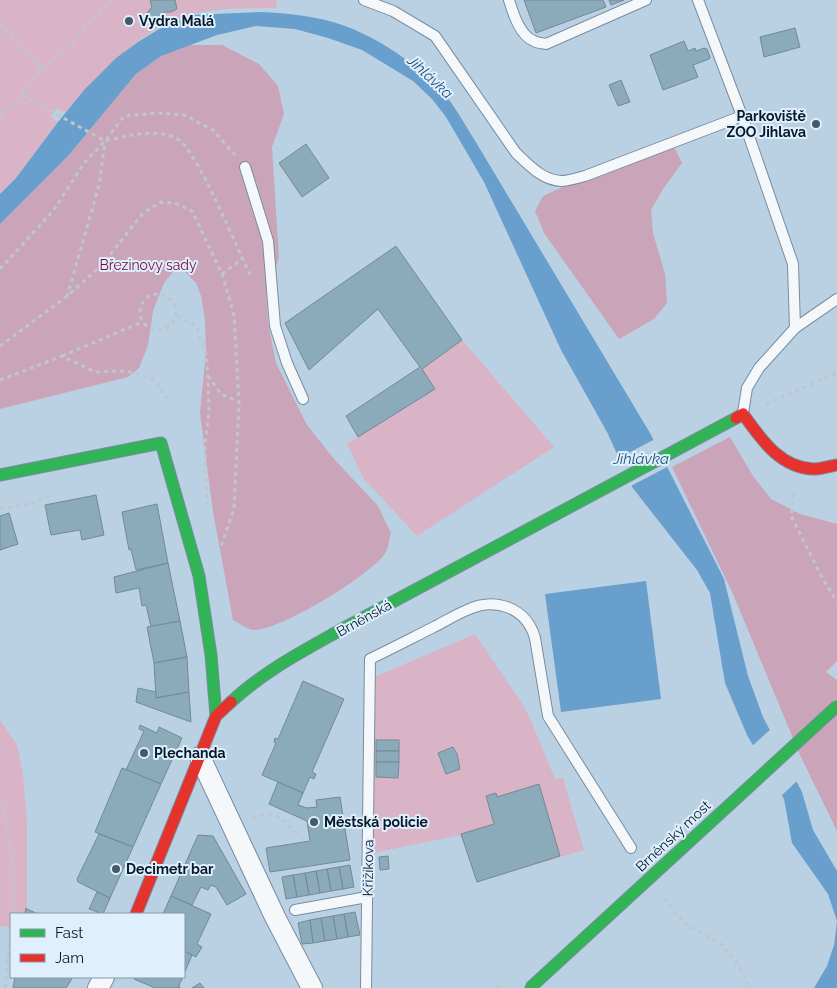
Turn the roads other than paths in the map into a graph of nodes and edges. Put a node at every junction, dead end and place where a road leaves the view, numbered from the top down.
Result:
1 (364, 0) edge
2 (509, 0) edge
3 (646, 0) edge
4 (698, 0) edge
5 (742, 116) junction
6 (245, 167) road end
7 (837, 300) edge
8 (795, 328) junction
9 (303, 399) dead end
10 (743, 414) junction
11 (837, 465) edge
12 (0, 475) edge
13 (837, 706) edge
14 (216, 716) junction
15 (200, 757) junction
16 (631, 848) dead end
17 (367, 897) junction
18 (295, 910) dead end
19 (136, 913) edge
20 (312, 988) edge
21 (366, 988) edge
22 (530, 988) edge

1 - 5 lane
2 - 3 lane
4 - 5 lane
5 - 8 lane
6 - 9 lane
7 - 8 lane
8 - 10 lane
10 - 11 street
10 - 14 street, Brněnská
12 - 14 street
13 - 22 street, Brněnský most, bridge
14 - 15 street, Brněnská
15 - 19 street, Brněnská
15 - 20 street
16 - 17 lane, Křižíkova
17 - 18 lane
17 - 21 lane, Křižíkova

